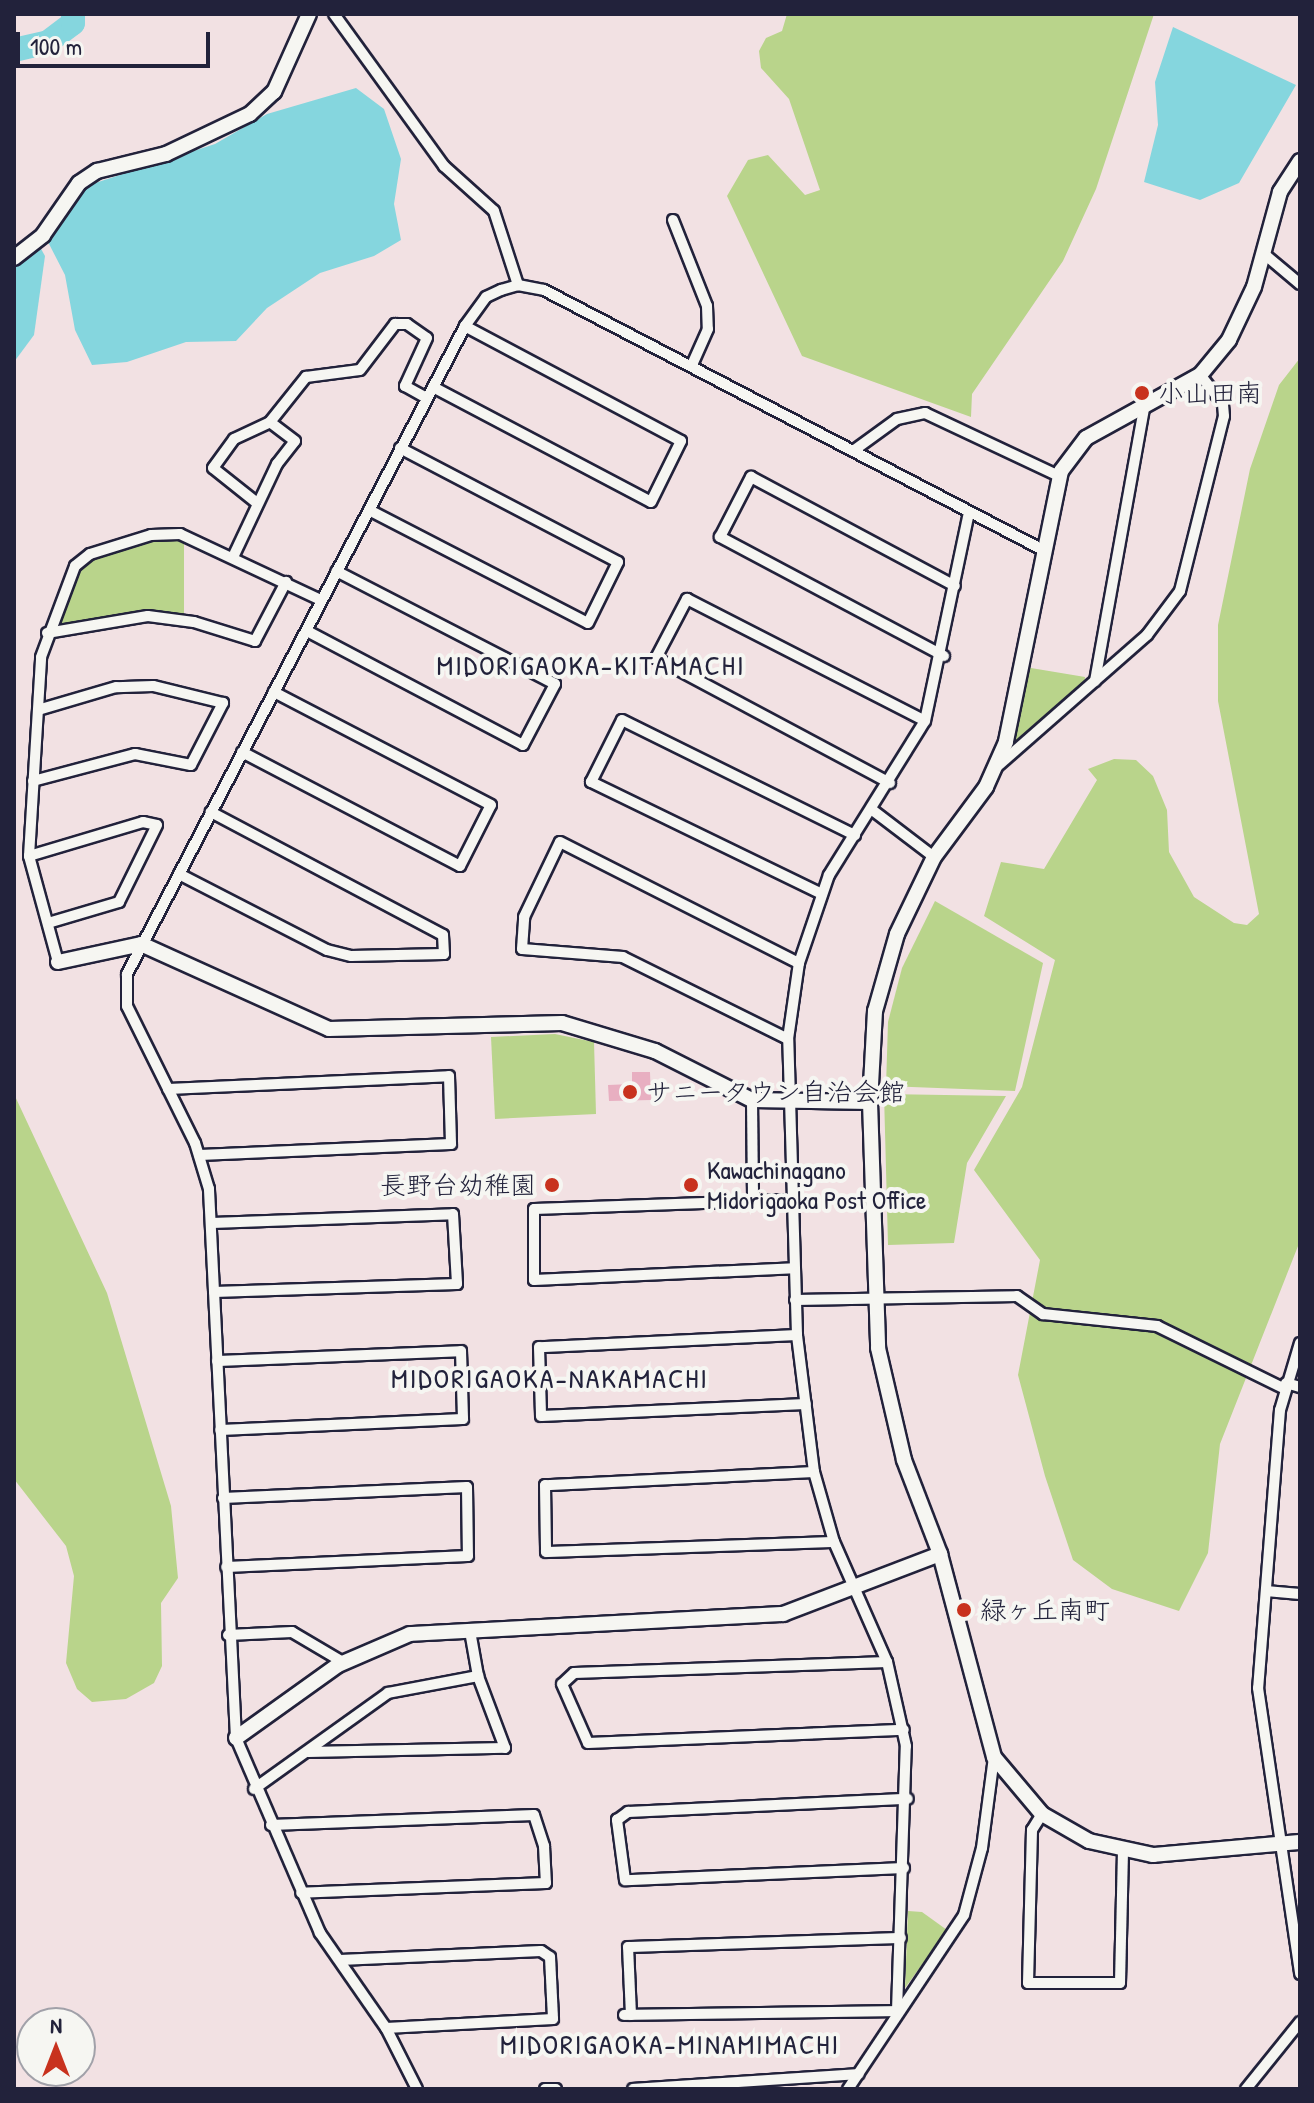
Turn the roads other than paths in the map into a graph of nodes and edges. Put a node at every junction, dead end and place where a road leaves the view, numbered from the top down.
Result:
1 (309, 14) edge
2 (334, 14) edge
3 (1300, 161) edge
4 (673, 220) dead end
5 (1263, 253) junction
6 (14, 258) edge
7 (1300, 284) edge
8 (518, 285) junction
9 (465, 326) junction
10 (692, 365) junction
11 (1200, 375) junction
12 (433, 387) junction
13 (427, 398) junction
14 (1144, 409) junction
15 (270, 422) junction
16 (400, 448) junction
17 (853, 451) junction
18 (1059, 476) junction
19 (257, 503) junction
20 (369, 510) junction
21 (969, 513) junction
22 (1043, 550) junction
23 (234, 555) junction
24 (336, 571) junction
25 (286, 582) junction
26 (955, 586) junction
27 (321, 600) junction
28 (307, 631) junction
29 (47, 633) junction
30 (944, 656) junction
31 (1095, 681) junction
32 (274, 692) junction
33 (38, 710) junction
34 (925, 721) junction
35 (242, 752) junction
36 (995, 768) junction
37 (33, 781) junction
38 (890, 783) junction
39 (871, 809) junction
40 (211, 812) junction
41 (855, 835) junction
42 (29, 856) junction
43 (934, 857) junction
44 (179, 874) junction
45 (822, 894) junction
46 (48, 923) junction
47 (141, 944) junction
48 (58, 962) joint
49 (799, 963) junction
50 (788, 1039) junction
51 (168, 1089) junction
52 (752, 1100) junction
53 (870, 1102) junction
54 (790, 1103) junction
55 (199, 1155) junction
56 (791, 1200) junction
57 (753, 1202) junction
58 (212, 1223) junction
59 (794, 1268) junction
60 (214, 1292) junction
61 (877, 1297) junction
62 (795, 1300) junction
63 (797, 1335) junction
64 (1300, 1343) edge
65 (217, 1361) junction
66 (1286, 1386) junction
67 (1300, 1387) edge
68 (806, 1404) junction
69 (220, 1430) junction
70 (814, 1472) junction
71 (223, 1498) junction
72 (834, 1542) junction
73 (940, 1554) junction
74 (226, 1567) junction
75 (856, 1589) junction
76 (1266, 1591) junction
77 (1300, 1594) edge
78 (470, 1631) junction
79 (228, 1635) junction
80 (343, 1662) junction
81 (887, 1662) junction
82 (478, 1676) junction
83 (904, 1730) junction
84 (236, 1738) junction
85 (308, 1752) junction
86 (994, 1757) junction
87 (254, 1789) junction
88 (908, 1799) junction
89 (1042, 1814) junction
90 (271, 1825) junction
91 (1300, 1842) edge
92 (1284, 1845) junction
93 (1123, 1851) junction
94 (904, 1868) junction
95 (301, 1893) junction
96 (901, 1938) junction
97 (340, 1960) junction
98 (1300, 1974) edge
99 (897, 2011) junction
100 (1300, 2022) edge
101 (386, 2028) junction
102 (859, 2074) junction
103 (417, 2089) edge
104 (545, 2089) edge
105 (556, 2089) edge
106 (633, 2089) edge
107 (848, 2089) edge
108 (1246, 2089) edge

1 - 6 street
2 - 8 street
3 - 5 street
4 - 10 street
5 - 7 street
5 - 11 street
8 - 9 street
8 - 10 street
9 - 12 street
9 - 12 street
10 - 17 street
11 - 14 street
11 - 31 street
12 - 13 street
13 - 15 street
13 - 16 street
14 - 18 street
14 - 31 street
15 - 19 street
15 - 19 street
16 - 20 street
16 - 20 street
17 - 18 street
17 - 21 street
18 - 22 street
19 - 23 street
20 - 24 street
21 - 22 street
21 - 26 street
22 - 36 street
23 - 25 street
23 - 29 street
24 - 27 street
24 - 28 street
25 - 27 street
25 - 29 street
26 - 30 street
26 - 30 street
27 - 28 street
28 - 32 street
29 - 33 street
30 - 34 street
31 - 36 street
32 - 35 street
32 - 35 street
33 - 37 street
33 - 37 street
34 - 38 street
34 - 38 street
35 - 40 street
36 - 43 street
37 - 42 street
38 - 39 street
39 - 41 street
39 - 43 street
40 - 44 street
40 - 44 street
41 - 45 street
41 - 45 street
42 - 46 street
42 - 46 street
43 - 53 street
44 - 47 street
45 - 49 street
46 - 48 street
47 - 48 street
47 - 51 street
47 - 52 street
49 - 50 street
49 - 50 street
50 - 54 street
51 - 55 street
51 - 55 street
52 - 54 street
52 - 57 street
53 - 54 street
53 - 61 street
54 - 56 street
55 - 58 street
56 - 57 street
56 - 59 street
57 - 59 street
58 - 60 street
58 - 60 street
59 - 62 street
60 - 65 street
61 - 62 street
61 - 66 street
61 - 73 street
62 - 63 street
63 - 68 street
63 - 68 street
64 - 66 street
65 - 69 street
65 - 69 street
66 - 67 street
66 - 76 street
68 - 70 street
69 - 71 street
70 - 72 street
70 - 72 street
71 - 74 street
71 - 74 street
72 - 75 street
73 - 75 street
73 - 86 street
74 - 79 street
75 - 78 street
75 - 81 street
76 - 77 street
76 - 92 street
78 - 80 street
78 - 82 street
79 - 80 street
79 - 84 street
80 - 84 street
81 - 83 street
81 - 83 street
82 - 85 street
82 - 85 street
83 - 88 street
84 - 87 street
85 - 87 street
86 - 89 street
86 - 99 street
87 - 90 street
88 - 94 street
88 - 94 street
89 - 93 street
89 - 93 street
90 - 95 street
90 - 95 street
91 - 92 street
92 - 93 street
92 - 98 street
94 - 96 street
95 - 97 street
96 - 99 street
96 - 99 street
97 - 101 street
97 - 101 street
99 - 102 street
100 - 108 street
101 - 103 street
102 - 106 street
102 - 107 street
104 - 105 street

